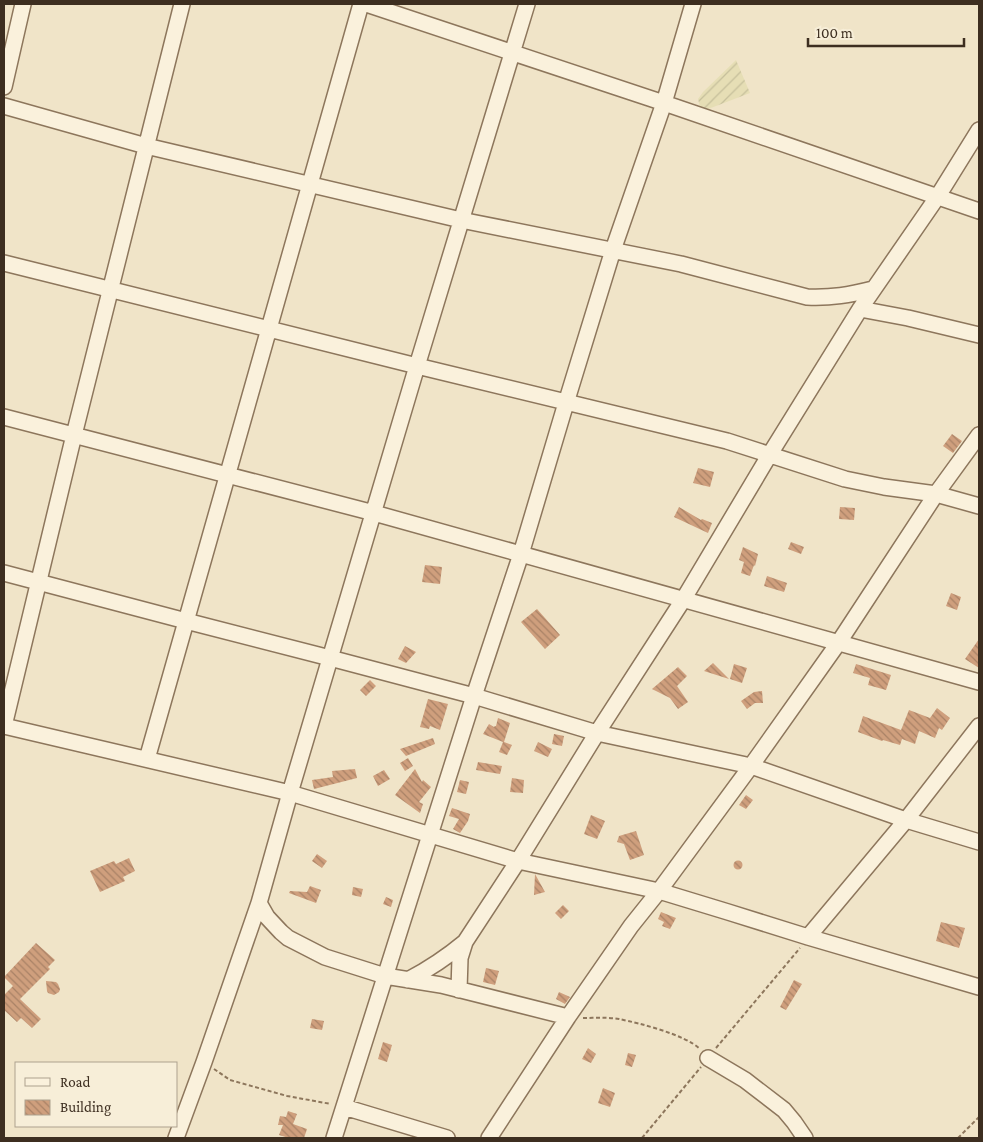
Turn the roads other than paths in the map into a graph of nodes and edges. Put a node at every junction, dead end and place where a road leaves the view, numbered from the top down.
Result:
1 (23, 4) edge
2 (182, 4) edge
3 (361, 4) edge
4 (366, 4) edge
5 (528, 4) edge
6 (693, 4) edge
7 (513, 53) junction
8 (4, 87) edge
9 (664, 103) junction
10 (4, 106) edge
11 (979, 130) edge
12 (146, 146) junction
13 (310, 184) junction
14 (938, 196) junction
15 (979, 211) edge
16 (461, 220) junction
17 (613, 250) junction
18 (4, 263) edge
19 (110, 289) junction
20 (873, 289) junction
21 (860, 309) junction
22 (268, 328) junction
23 (979, 335) edge
24 (417, 366) junction
25 (566, 402) junction
26 (4, 417) edge
27 (74, 435) junction
28 (979, 435) edge
29 (770, 454) junction
30 (227, 475) junction
31 (936, 494) junction
32 (979, 506) edge
33 (374, 513) junction
34 (521, 554) junction
35 (4, 573) edge
36 (38, 582) junction
37 (683, 600) junction
38 (186, 621) junction
39 (839, 642) junction
40 (330, 658) junction
41 (979, 682) edge
42 (474, 696) junction
43 (4, 726) edge
44 (979, 726) edge
45 (597, 733) junction
46 (147, 759) junction
47 (750, 766) junction
48 (290, 793) junction
49 (906, 820) junction
50 (430, 835) junction
51 (979, 842) edge
52 (518, 861) junction
53 (659, 891) junction
54 (259, 903) junction
55 (808, 937) junction
56 (465, 942) junction
57 (385, 976) junction
58 (408, 980) junction
59 (979, 987) edge
60 (459, 990) junction
61 (568, 1017) junction
62 (708, 1058) road end
63 (344, 1107) junction
64 (176, 1138) edge
65 (334, 1138) edge
66 (446, 1138) edge
67 (489, 1138) edge
68 (805, 1138) edge

1 - 8 street
2 - 12 street
3 - 13 street
4 - 7 street
5 - 7 street
6 - 9 street
7 - 9 street
7 - 16 street
9 - 14 street
9 - 17 street
10 - 12 street
11 - 14 street
12 - 13 street
12 - 19 street
13 - 16 street
13 - 22 street
14 - 15 street
14 - 20 street
16 - 17 street
16 - 24 street
17 - 20 street
17 - 25 street
18 - 19 street
19 - 22 street
19 - 27 street
20 - 21 street
21 - 23 street
21 - 29 street
22 - 24 street
22 - 30 street
24 - 25 street
24 - 33 street
25 - 29 street
25 - 34 street
26 - 27 street
27 - 30 street
27 - 36 street
28 - 31 street
29 - 31 street
29 - 37 street
30 - 33 street
30 - 38 street
31 - 32 street
31 - 39 street
33 - 34 street
33 - 40 street
34 - 37 street
34 - 42 street
35 - 36 street
36 - 38 street
36 - 43 street
37 - 39 street
37 - 45 street
38 - 40 street
38 - 46 street
39 - 41 street
39 - 47 street
40 - 42 street
40 - 48 street
42 - 45 street
42 - 50 street
43 - 46 street
44 - 49 street
45 - 47 street
45 - 52 street
46 - 48 street
47 - 49 street
47 - 53 street
48 - 50 street
48 - 54 street
49 - 51 street
49 - 55 street
50 - 52 street
50 - 57 street
52 - 53 street
52 - 56 street
53 - 55 street
53 - 61 street
54 - 57 street
54 - 64 street
55 - 59 street
56 - 58 street
56 - 60 street
57 - 58 street
57 - 63 street
58 - 60 street
60 - 61 street
61 - 67 street
62 - 68 street
63 - 65 street
63 - 66 street

